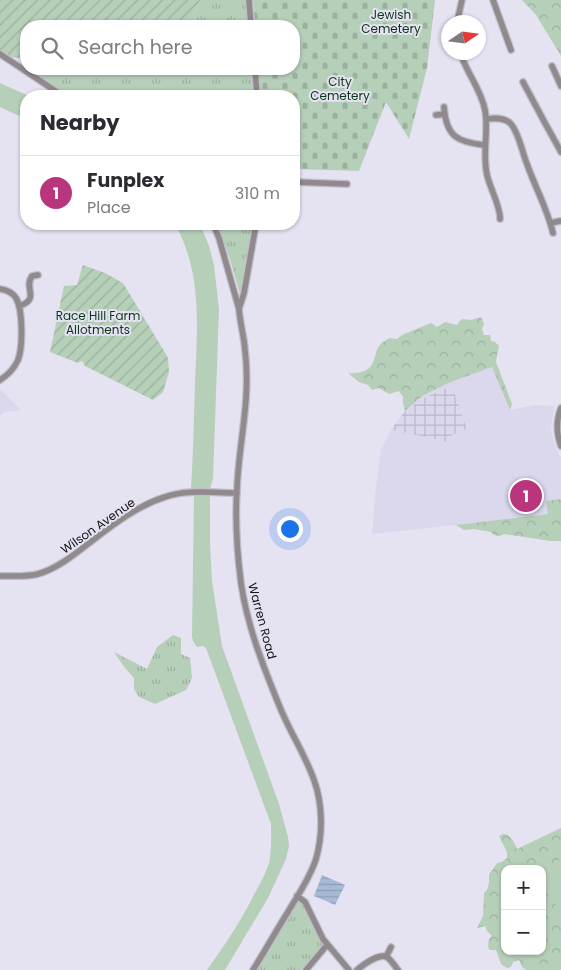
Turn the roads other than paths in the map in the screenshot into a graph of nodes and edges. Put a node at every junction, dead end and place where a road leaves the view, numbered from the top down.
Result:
1 (249, 0) edge
2 (462, 0) edge
3 (493, 0) edge
4 (459, 15) edge
5 (251, 20) edge
6 (511, 50) dead end
7 (0, 54) edge
8 (463, 60) edge
9 (552, 66) dead end
10 (20, 67) edge
11 (558, 73) edge
12 (32, 75) edge
13 (254, 75) edge
14 (523, 82) dead end
15 (561, 86) edge
16 (54, 90) edge
17 (256, 90) edge
18 (444, 106) dead end
19 (445, 114) junction
20 (436, 115) dead end
21 (486, 119) junction
22 (484, 144) junction
23 (561, 152) edge
24 (300, 182) edge
25 (347, 184) dead end
26 (500, 220) dead end
27 (560, 221) edge
28 (551, 223) junction
29 (216, 230) edge
30 (255, 230) edge
31 (553, 233) dead end
32 (38, 275) dead end
33 (0, 289) edge
34 (19, 306) junction
35 (239, 309) junction
36 (0, 380) edge
37 (561, 408) edge
38 (561, 446) edge
39 (237, 493) junction
40 (0, 576) edge
41 (298, 896) junction
42 (327, 945) junction
43 (391, 947) dead end
44 (386, 957) junction
45 (253, 970) edge
46 (306, 970) edge
47 (349, 970) edge
48 (357, 970) edge
49 (398, 970) edge

1 - 5 street
2 - 4 street
3 - 6 street
7 - 10 street
8 - 21 street
9 - 11 street
11 - 15 street
12 - 16 street
13 - 17 street
14 - 23 street
18 - 19 street
19 - 20 street
19 - 22 street
21 - 22 street
21 - 28 street
22 - 26 street
24 - 25 street
27 - 28 street
28 - 31 street
29 - 35 street, Warren Road
30 - 35 street
32 - 34 street
33 - 34 street
34 - 36 street
35 - 39 street, Warren Road
37 - 38 street
39 - 40 street, Wilson Avenue
39 - 41 street, Warren Road
41 - 42 street
41 - 45 street, Warren Road
42 - 46 street
42 - 47 street
43 - 44 street
44 - 48 street
44 - 49 street

